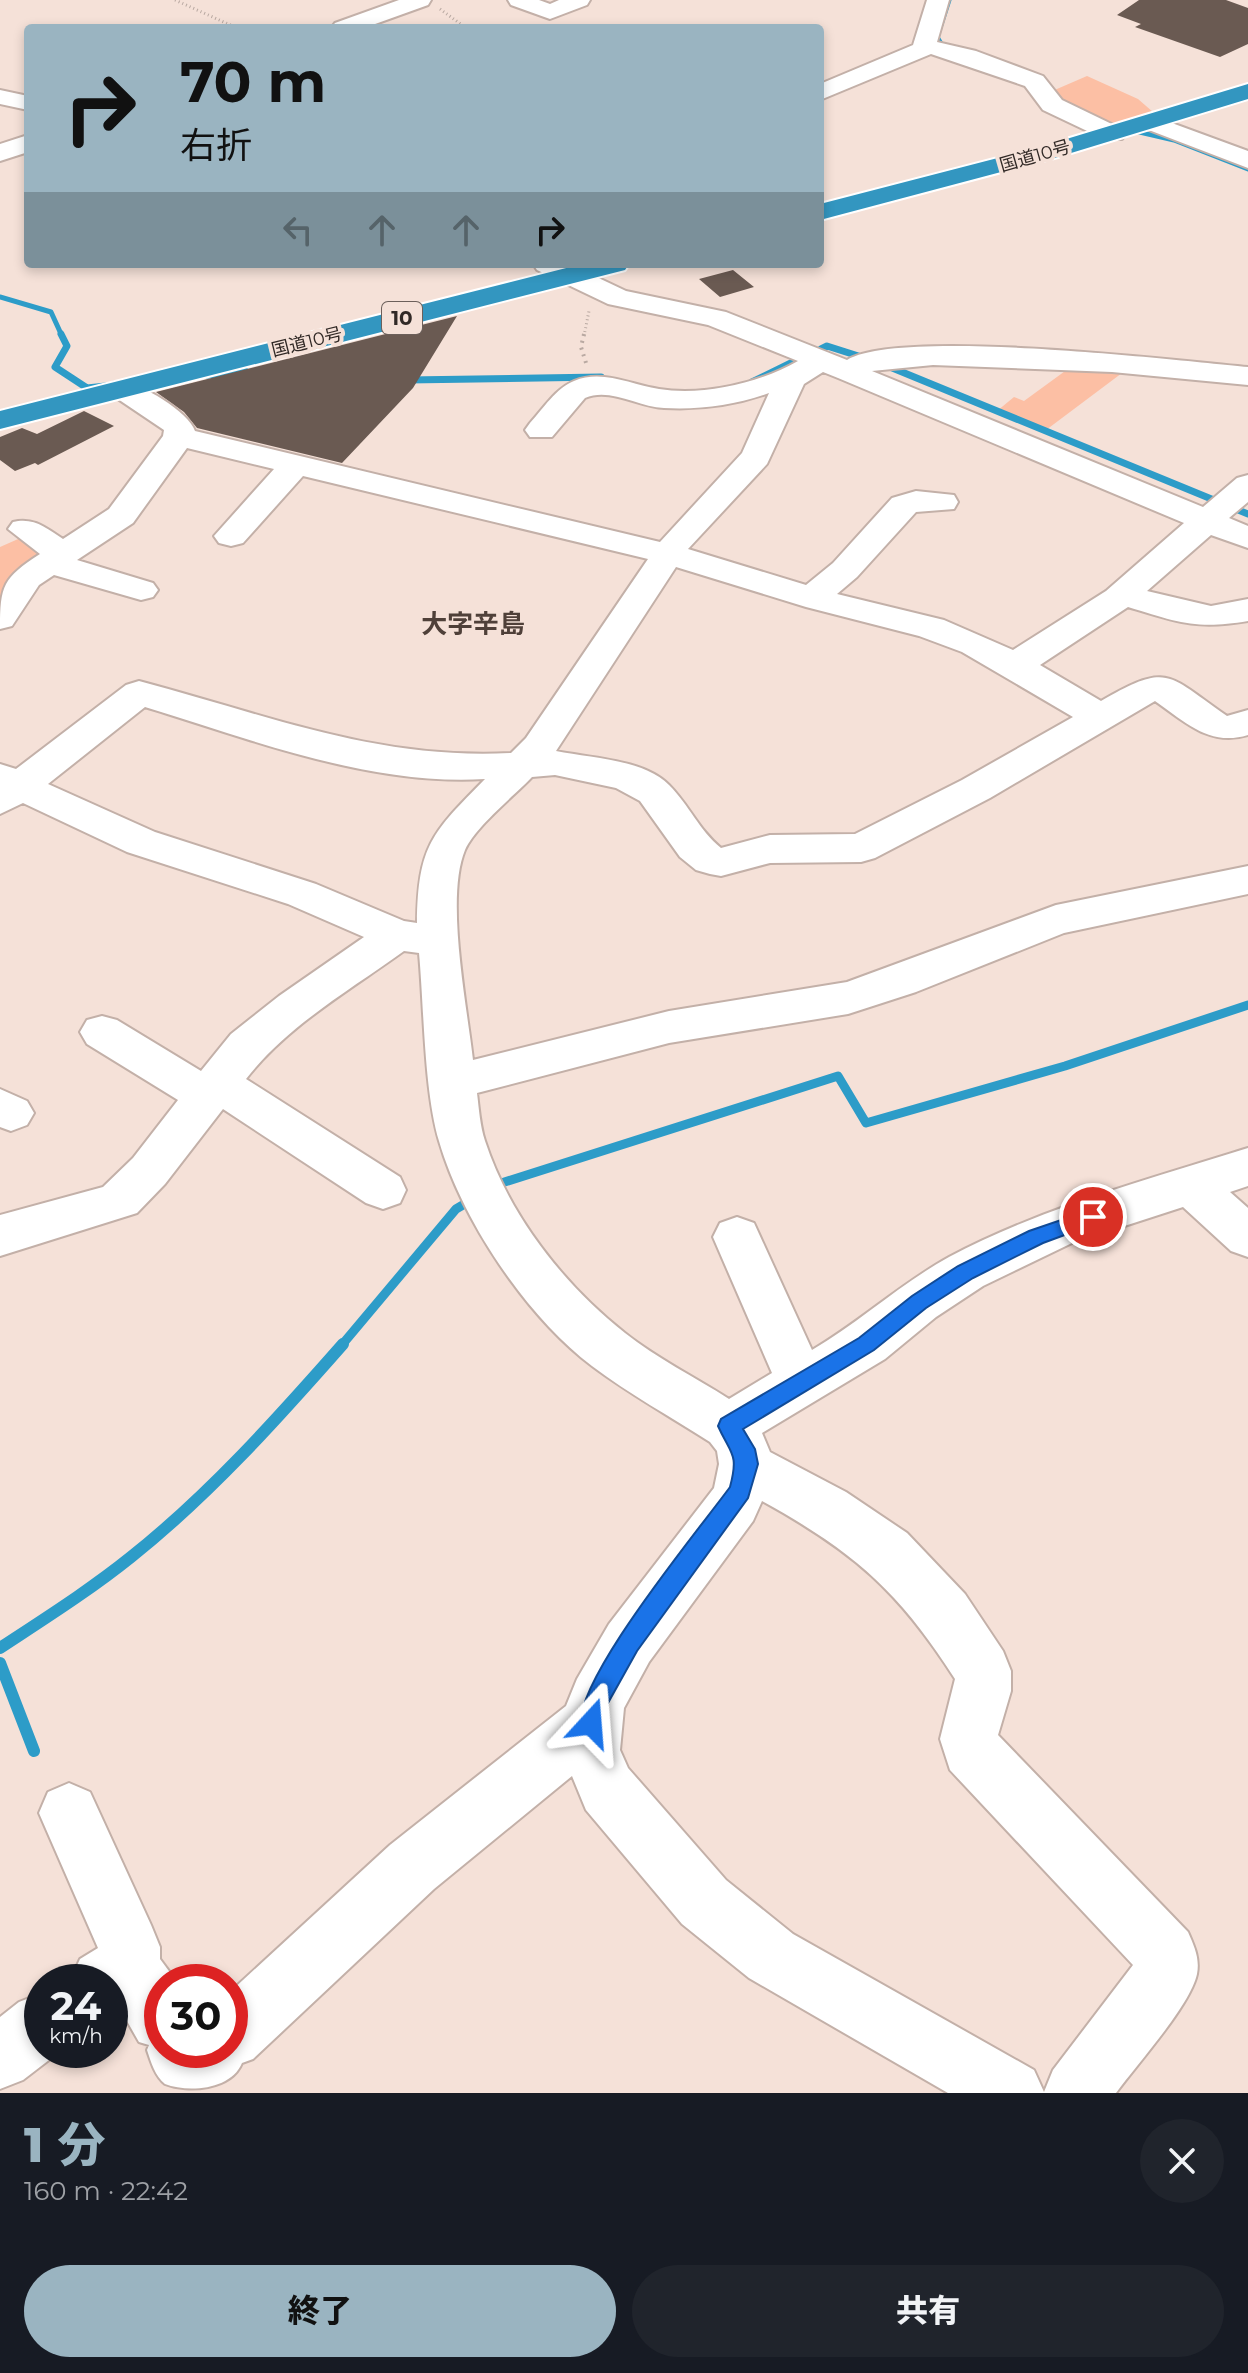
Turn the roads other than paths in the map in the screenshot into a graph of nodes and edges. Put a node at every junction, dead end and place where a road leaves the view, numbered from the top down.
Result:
1 (519, 0) edge
2 (579, 0) edge
3 (938, 0) edge
4 (425, 2) edge
5 (361, 24) edge
6 (926, 46) junction
7 (824, 91) edge
8 (1248, 91) edge
9 (0, 97) edge
10 (24, 102) edge
11 (1131, 128) junction
12 (24, 144) edge
13 (0, 153) edge
14 (1248, 160) edge
15 (824, 211) edge
16 (559, 270) edge
17 (824, 367) junction
18 (1248, 376) edge
19 (124, 389) junction
20 (0, 420) edge
21 (541, 430) dead end
22 (179, 437) junction
23 (296, 465) junction
24 (1248, 485) edge
25 (942, 502) dead end
26 (1206, 520) junction
27 (25, 529) dead end
28 (231, 536) dead end
29 (1248, 538) edge
30 (669, 554) junction
31 (57, 559) junction
32 (141, 590) dead end
33 (1122, 594) junction
34 (811, 598) junction
35 (1248, 610) edge
36 (0, 618) edge
37 (1015, 665) junction
38 (1100, 718) junction
39 (1248, 722) edge
40 (525, 764) junction
41 (7, 788) edge
42 (1248, 880) edge
43 (417, 936) junction
44 (102, 1032) dead end
45 (453, 1082) junction
46 (212, 1090) junction
47 (1248, 1167) edge
48 (1193, 1187) junction
49 (383, 1190) dead end
50 (0, 1236) edge
51 (737, 1237) dead end
52 (1248, 1237) edge
53 (801, 1381) junction
54 (737, 1446) junction
55 (591, 1723) junction
56 (69, 1813) dead end
57 (130, 1991) edge
58 (248, 2019) edge
59 (24, 2039) edge
60 (0, 2057) edge
61 (1011, 2093) edge
62 (1076, 2093) edge

1 - 2 street
3 - 6 street
4 - 5 street
6 - 7 street
6 - 11 street
8 - 11 highway, 国道10号
9 - 10 street
11 - 14 street
11 - 15 highway, 国道10号
12 - 13 street
16 - 17 street
16 - 19 highway, 国道10号 / 10
17 - 18 street
17 - 21 street
17 - 26 street
17 - 30 street
19 - 20 highway, 国道10号 / 10
19 - 22 street
22 - 23 street
22 - 31 street
23 - 28 street
23 - 30 street
24 - 26 street
25 - 34 street
26 - 29 street
26 - 33 street
27 - 31 street
30 - 34 street
30 - 40 street
31 - 32 street
31 - 36 street
33 - 35 street
33 - 37 street
34 - 37 street
37 - 38 street
38 - 39 street
38 - 40 street
40 - 41 street
40 - 43 street
41 - 43 street
42 - 45 street
43 - 45 street
43 - 46 street
44 - 46 street
45 - 54 street
46 - 49 street
46 - 50 street
47 - 48 street
48 - 52 street
48 - 53 street
51 - 53 street
53 - 54 street
54 - 55 street
54 - 62 street
55 - 58 street
55 - 61 street
56 - 57 street
59 - 60 street

